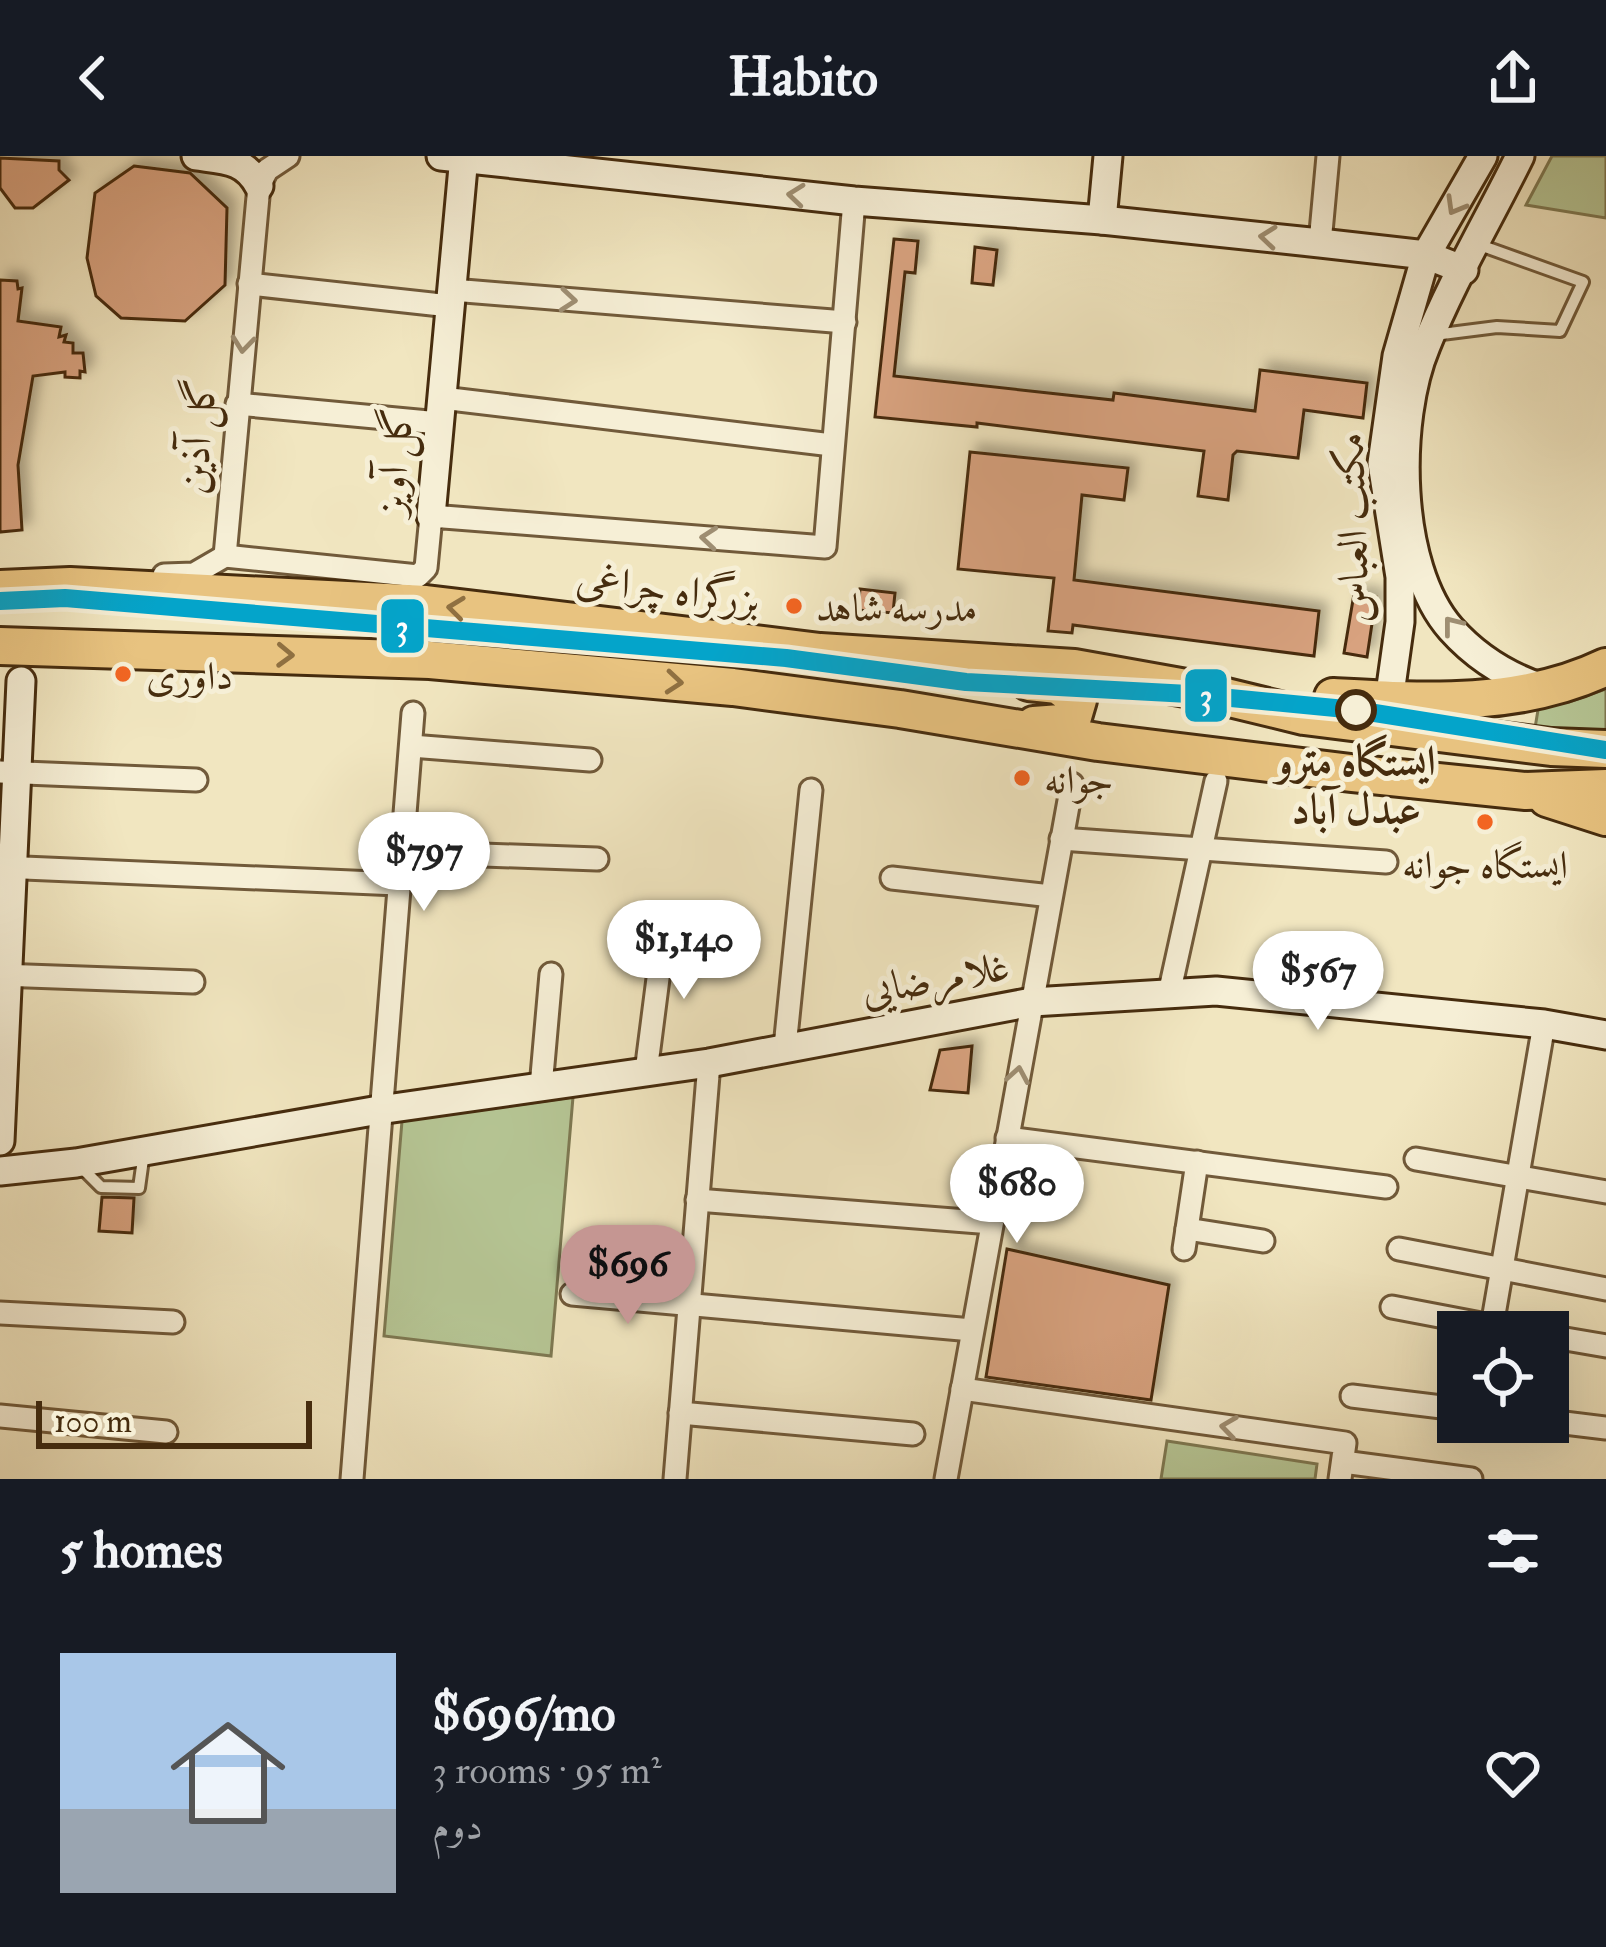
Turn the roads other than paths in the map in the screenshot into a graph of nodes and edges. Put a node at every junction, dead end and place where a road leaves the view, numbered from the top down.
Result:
1 (196, 156) edge
2 (288, 156) edge
3 (1108, 156) edge
4 (1328, 156) edge
5 (1483, 156) edge
6 (1520, 156) edge
7 (457, 157) edge
8 (688, 170) edge
9 (259, 186) junction
10 (854, 201) junction
11 (1102, 220) junction
12 (1320, 243) junction
13 (1477, 244) junction
14 (1426, 256) junction
15 (1464, 270) junction
16 (249, 284) junction
17 (451, 298) junction
18 (845, 322) junction
19 (1431, 335) junction
20 (238, 404) junction
21 (440, 410) junction
22 (832, 445) junction
23 (431, 516) junction
24 (225, 556) junction
25 (81, 581) junction
26 (0, 589) edge
27 (0, 646) edge
28 (916, 659) junction
29 (1606, 667) edge
30 (21, 681) dead end
31 (1546, 689) junction
32 (1197, 690) junction
33 (1389, 700) junction
34 (413, 713) dead end
35 (1006, 728) junction
36 (410, 746) junction
37 (1606, 749) edge
38 (590, 760) dead end
39 (9, 773) edge
40 (196, 780) dead end
41 (1216, 781) dead end
42 (1072, 784) dead end
43 (1606, 788) edge
44 (811, 790) dead end
45 (1526, 791) junction
46 (1606, 817) edge
47 (1061, 839) junction
48 (1201, 848) junction
49 (401, 852) junction
50 (597, 859) dead end
51 (1386, 862) dead end
52 (7, 868) edge
53 (892, 878) dead end
54 (398, 884) junction
55 (1051, 896) junction
56 (665, 924) dead end
57 (550, 974) dead end
58 (4, 975) edge
59 (194, 982) dead end
60 (1169, 994) junction
61 (1032, 1002) junction
62 (1544, 1024) junction
63 (1606, 1035) edge
64 (784, 1047) junction
65 (709, 1063) junction
66 (2, 1064) edge
67 (646, 1072) junction
68 (541, 1087) junction
69 (379, 1110) junction
70 (1007, 1138) junction
71 (0, 1141) edge
72 (1416, 1159) dead end
73 (1197, 1162) junction
74 (0, 1171) edge
75 (1517, 1179) junction
76 (1386, 1187) dead end
77 (1606, 1192) edge
78 (698, 1199) junction
79 (992, 1223) junction
80 (1264, 1241) dead end
81 (1399, 1249) dead end
82 (1498, 1269) junction
83 (1606, 1288) edge
84 (572, 1294) dead end
85 (689, 1304) junction
86 (1392, 1307) dead end
87 (1485, 1311) edge
88 (0, 1313) edge
89 (1437, 1318) edge
90 (173, 1322) dead end
91 (972, 1330) junction
92 (1569, 1340) edge
93 (1606, 1346) edge
94 (962, 1389) junction
95 (1352, 1396) dead end
96 (1437, 1406) edge
97 (680, 1413) junction
98 (0, 1416) edge
99 (1569, 1424) edge
100 (1606, 1428) edge
101 (166, 1432) dead end
102 (913, 1434) dead end
103 (1342, 1462) edge
104 (352, 1479) edge
105 (675, 1479) edge
106 (946, 1479) edge
107 (1471, 1479) edge

1 - 9 main road
2 - 9 street
3 - 11 main road
4 - 12 street
5 -> 14 main road, مکتب العباس
6 - 13 main road, مکتب العباس
7 - 8 main road
7 - 17 main road, گل آویز
10 -> 8 main road
9 - 16 street, گل آذین
10 - 11 main road
10 - 18 street
12 -> 11 main road
12 - 14 main road
13 - 15 main road, مکتب العباس
13 - 19 lane
14 - 15 main road
14 - 33 main road, مکتب العباس
15 - 19 main road, مکتب العباس
16 - 17 street
16 -> 20 street, گل آذین
17 -> 18 street
17 - 21 main road, گل آویز
18 - 22 street
31 -> 19 main road, مکتب العباس
20 - 21 street
20 - 24 street, گل آذین
21 - 22 street
21 - 23 main road, گل آویز
22 -> 23 street
23 - 24 street, گل آویز
24 - 25 street, گل آذین
25 - 26 highway, بزرگراه چراغی
28 -> 25 highway, بزرگراه چراغی
27 -> 35 highway
28 - 32 highway, بزرگراه چراغی
28 - 35 highway
29 - 31 highway
30 - 39 main road
31 - 33 highway
32 - 33 highway
32 - 37 highway, بزرگراه چراغی
34 - 36 street
35 - 45 highway
36 - 38 street
36 - 49 street
39 - 40 street
39 - 52 main road
41 - 48 street
42 - 47 street
43 - 45 highway
44 - 64 street
45 - 46 highway
47 - 48 street
47 - 55 street
48 - 51 street
48 - 60 street
49 - 50 street
49 - 54 street
52 - 54 street
52 - 58 main road
53 - 55 street
54 - 69 street
55 - 61 street
56 - 67 street
57 - 68 street
58 - 59 street
58 - 66 main road
60 - 61 main road, غلامرضایی
60 - 62 main road, غلامرضایی
61 - 64 main road, غلامرضایی
70 -> 61 street
62 - 63 main road, غلامرضایی
62 - 75 street
64 - 65 main road, غلامرضایی
65 - 67 main road, غلامرضایی
65 - 78 street
66 - 71 main road
67 - 68 main road, غلامرضایی
68 - 69 main road, غلامرضایی
69 - 74 main road, غلامرضایی
69 - 104 street
70 - 73 street
70 - 79 street
72 - 75 street
73 - 76 street
73 - 80 street
75 - 77 street
75 - 82 street
78 - 79 street
78 - 85 street
79 - 91 street
81 - 82 street
82 - 83 street
82 - 87 street
84 - 85 street
85 - 91 street
85 - 97 street
86 - 89 street
88 - 90 street
91 - 94 street
92 - 93 street
103 -> 94 street
94 - 106 street
95 - 96 street
97 - 102 street
97 - 105 street
98 - 101 street
99 - 100 street
103 - 107 street

